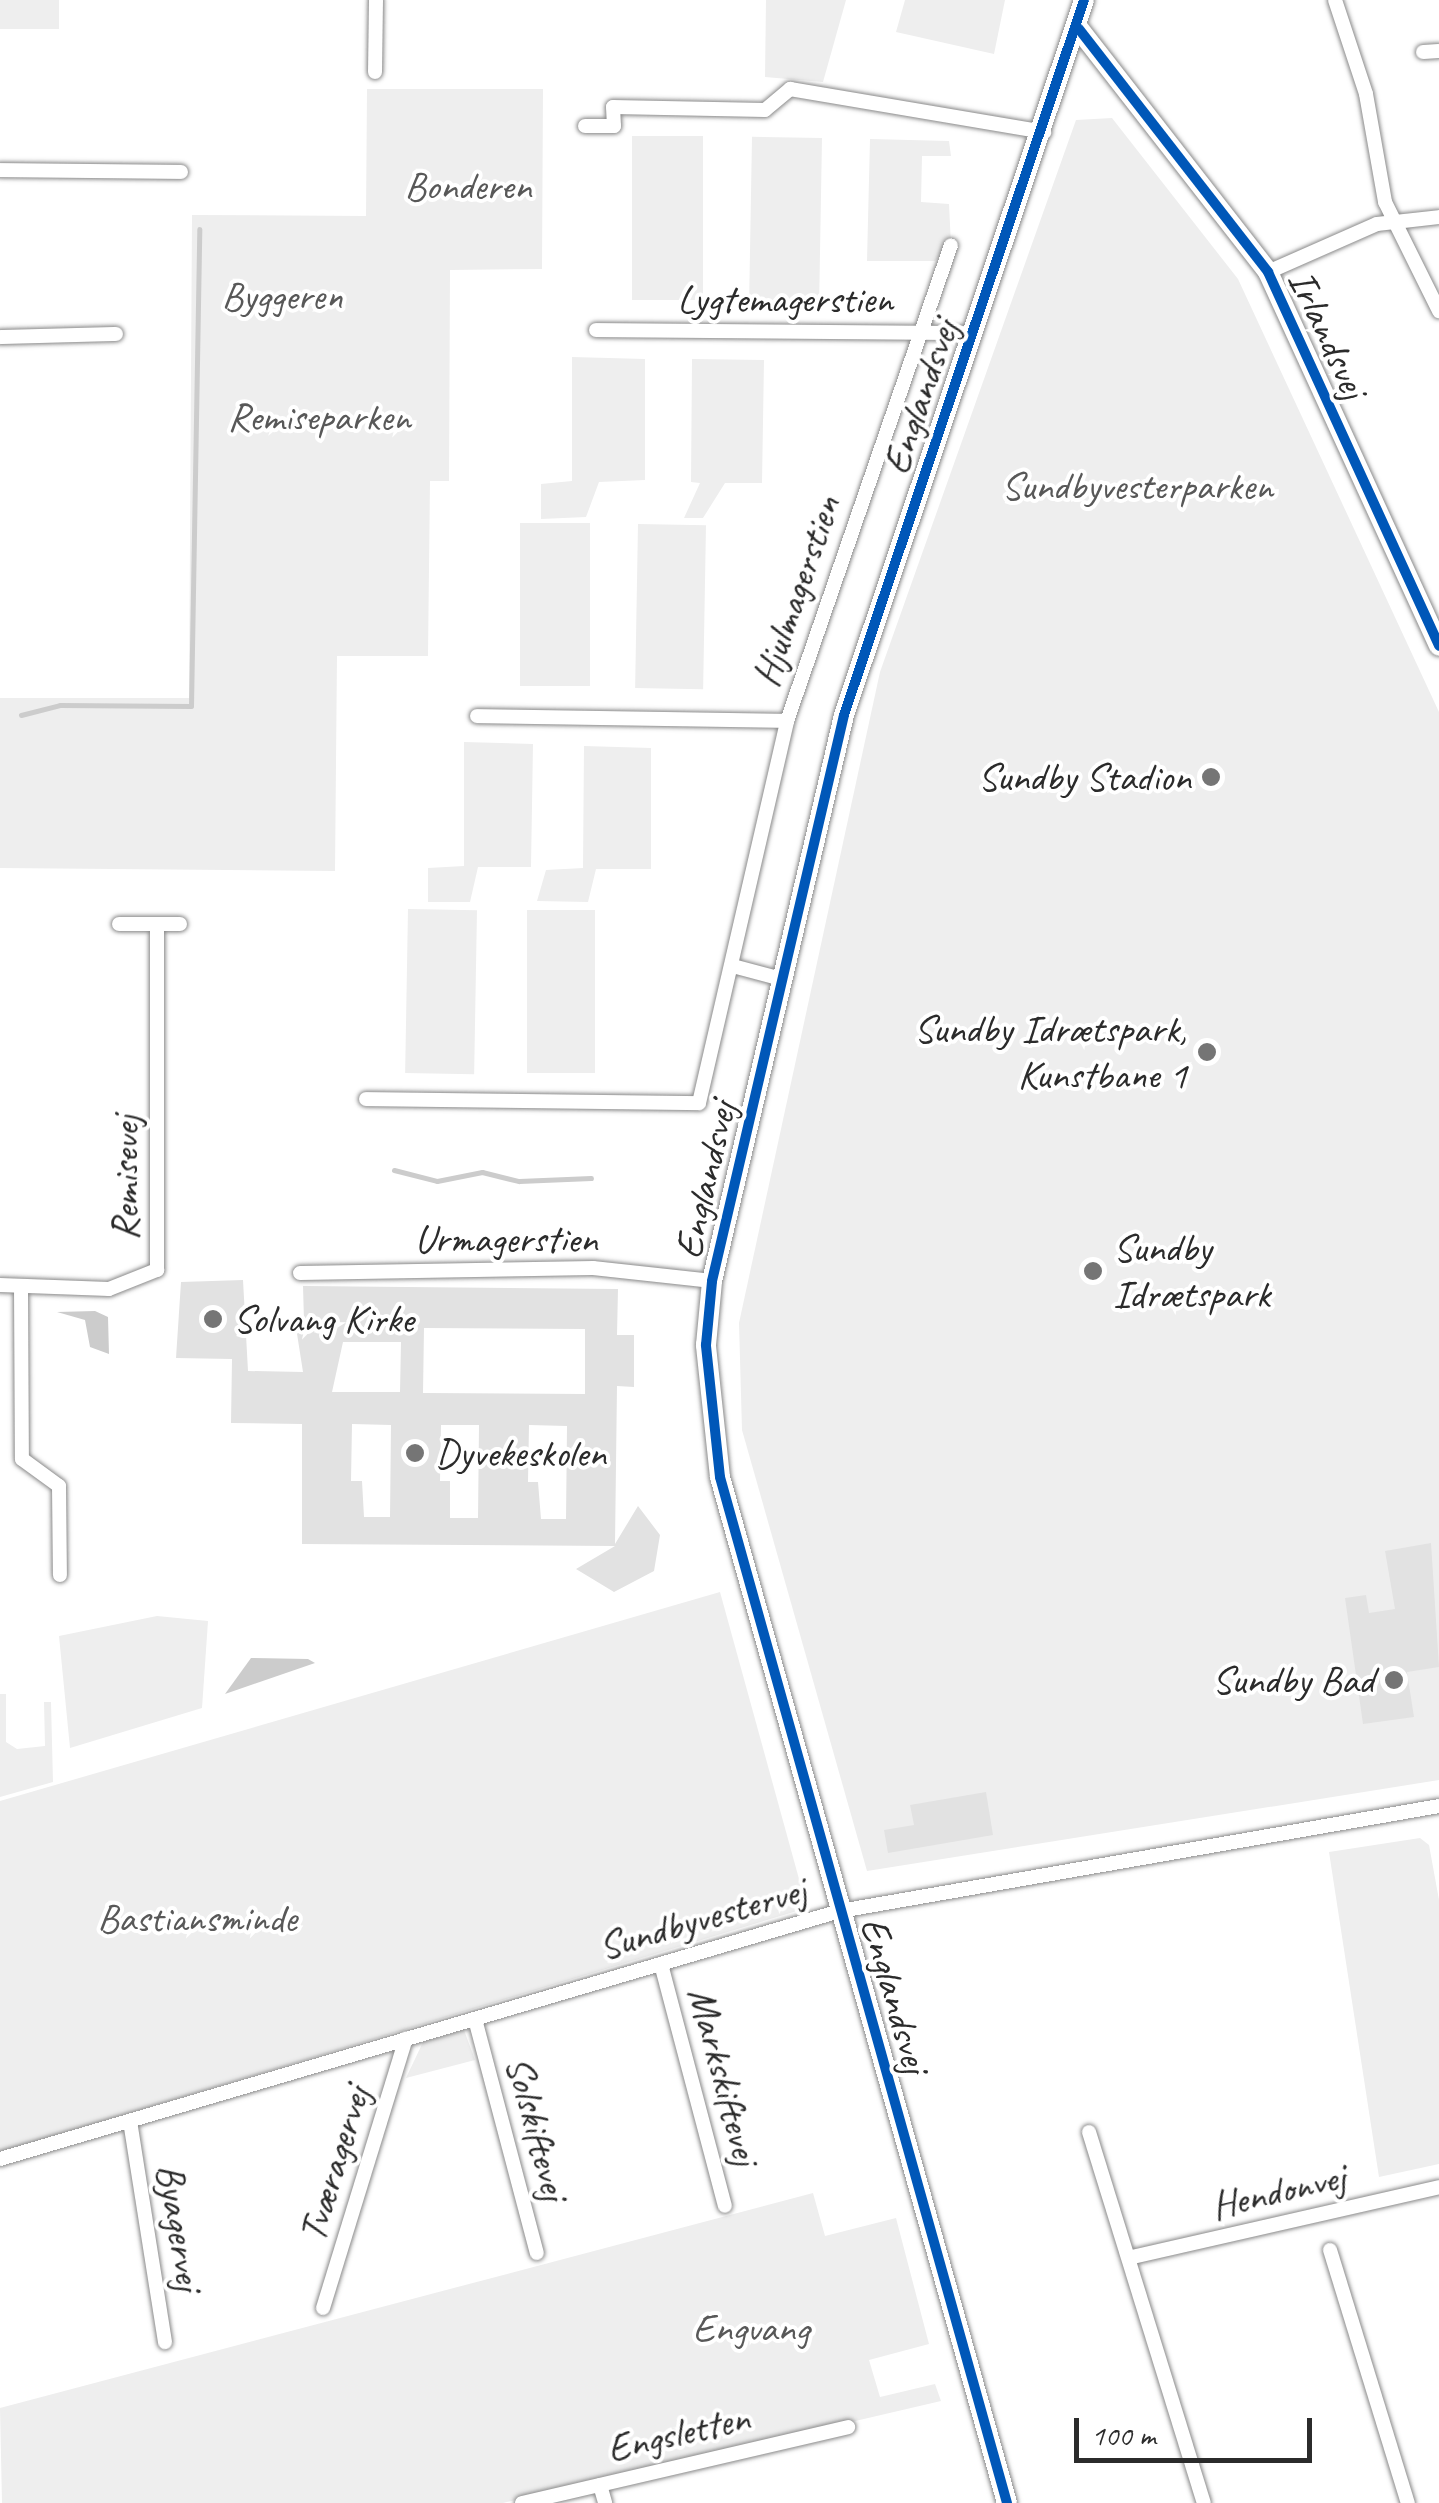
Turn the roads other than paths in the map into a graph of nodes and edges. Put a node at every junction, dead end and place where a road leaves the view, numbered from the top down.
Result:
1 (376, 0) edge
2 (1084, 0) edge
3 (1335, 0) edge
4 (1079, 28) junction
5 (375, 72) dead end
6 (585, 126) dead end
7 (1045, 132) junction
8 (0, 170) edge
9 (180, 172) dead end
10 (1439, 217) edge
11 (1397, 222) junction
12 (951, 245) dead end
13 (1268, 272) junction
14 (1439, 311) edge
15 (596, 330) dead end
16 (918, 332) junction
17 (973, 333) junction
18 (116, 334) dead end
19 (0, 337) edge
20 (1434, 619) edge
21 (1439, 646) edge
22 (477, 716) dead end
23 (787, 721) junction
24 (119, 924) dead end
25 (157, 924) junction
26 (180, 924) dead end
27 (732, 966) junction
28 (782, 979) junction
29 (366, 1099) dead end
30 (300, 1273) dead end
31 (712, 1281) junction
32 (0, 1285) edge
33 (21, 1286) junction
34 (60, 1575) dead end
35 (1439, 1806) edge
36 (840, 1911) junction
37 (662, 1964) junction
38 (475, 2019) junction
39 (406, 2039) junction
40 (130, 2121) junction
41 (1090, 2132) dead end
42 (0, 2160) edge
43 (1439, 2187) edge
44 (724, 2206) dead end
45 (1330, 2250) dead end
46 (537, 2253) dead end
47 (1132, 2257) junction
48 (323, 2308) dead end
49 (166, 2342) dead end
50 (848, 2426) dead end
51 (600, 2485) junction
52 (522, 2503) edge
53 (605, 2503) edge
54 (1006, 2503) edge
55 (1204, 2503) edge
56 (1408, 2503) edge

1 - 5 street
2 - 4 street, Englandsvej
3 - 11 street
4 - 7 street, Englandsvej
4 - 13 street, Irlandsvej
6 - 7 street
7 - 17 street, Englandsvej
8 - 9 street
10 - 11 street
11 - 13 street
11 - 14 street
12 - 16 street, Hjulmagerstien
13 - 20 street, Irlandsvej
15 - 16 street, Lygtemagerstien
16 - 17 street, Lygtemagerstien
16 - 23 street, Hjulmagerstien
17 - 28 street, Englandsvej
18 - 19 street
20 - 21 street, Irlandsvej
22 - 23 street
23 - 27 street, Hjulmagerstien
24 - 25 street
25 - 26 street
25 - 33 street, Remisevej
27 - 28 street
27 - 29 street, Hjulmagerstien
28 - 31 street, Englandsvej
30 - 31 street, Urmagerstien
31 - 36 street, Englandsvej
32 - 33 street, Remisevej
33 - 34 street
35 - 36 street, Sundbyvestervej
36 - 37 street, Sundbyvestervej
36 - 54 street, Englandsvej
37 - 38 street, Sundbyvestervej
37 - 44 street, Markskiftevej
38 - 39 street, Sundbyvestervej
38 - 46 street, Solskiftevej
39 - 40 street, Sundbyvestervej
39 - 48 street, Tværagervej
40 - 42 street, Sundbyvestervej
40 - 49 street, Byagervej
41 - 47 street
43 - 47 street, Hendonvej
45 - 56 street
47 - 55 street
50 - 51 street, Engsletten
51 - 52 street, Engsletten
51 - 53 street

